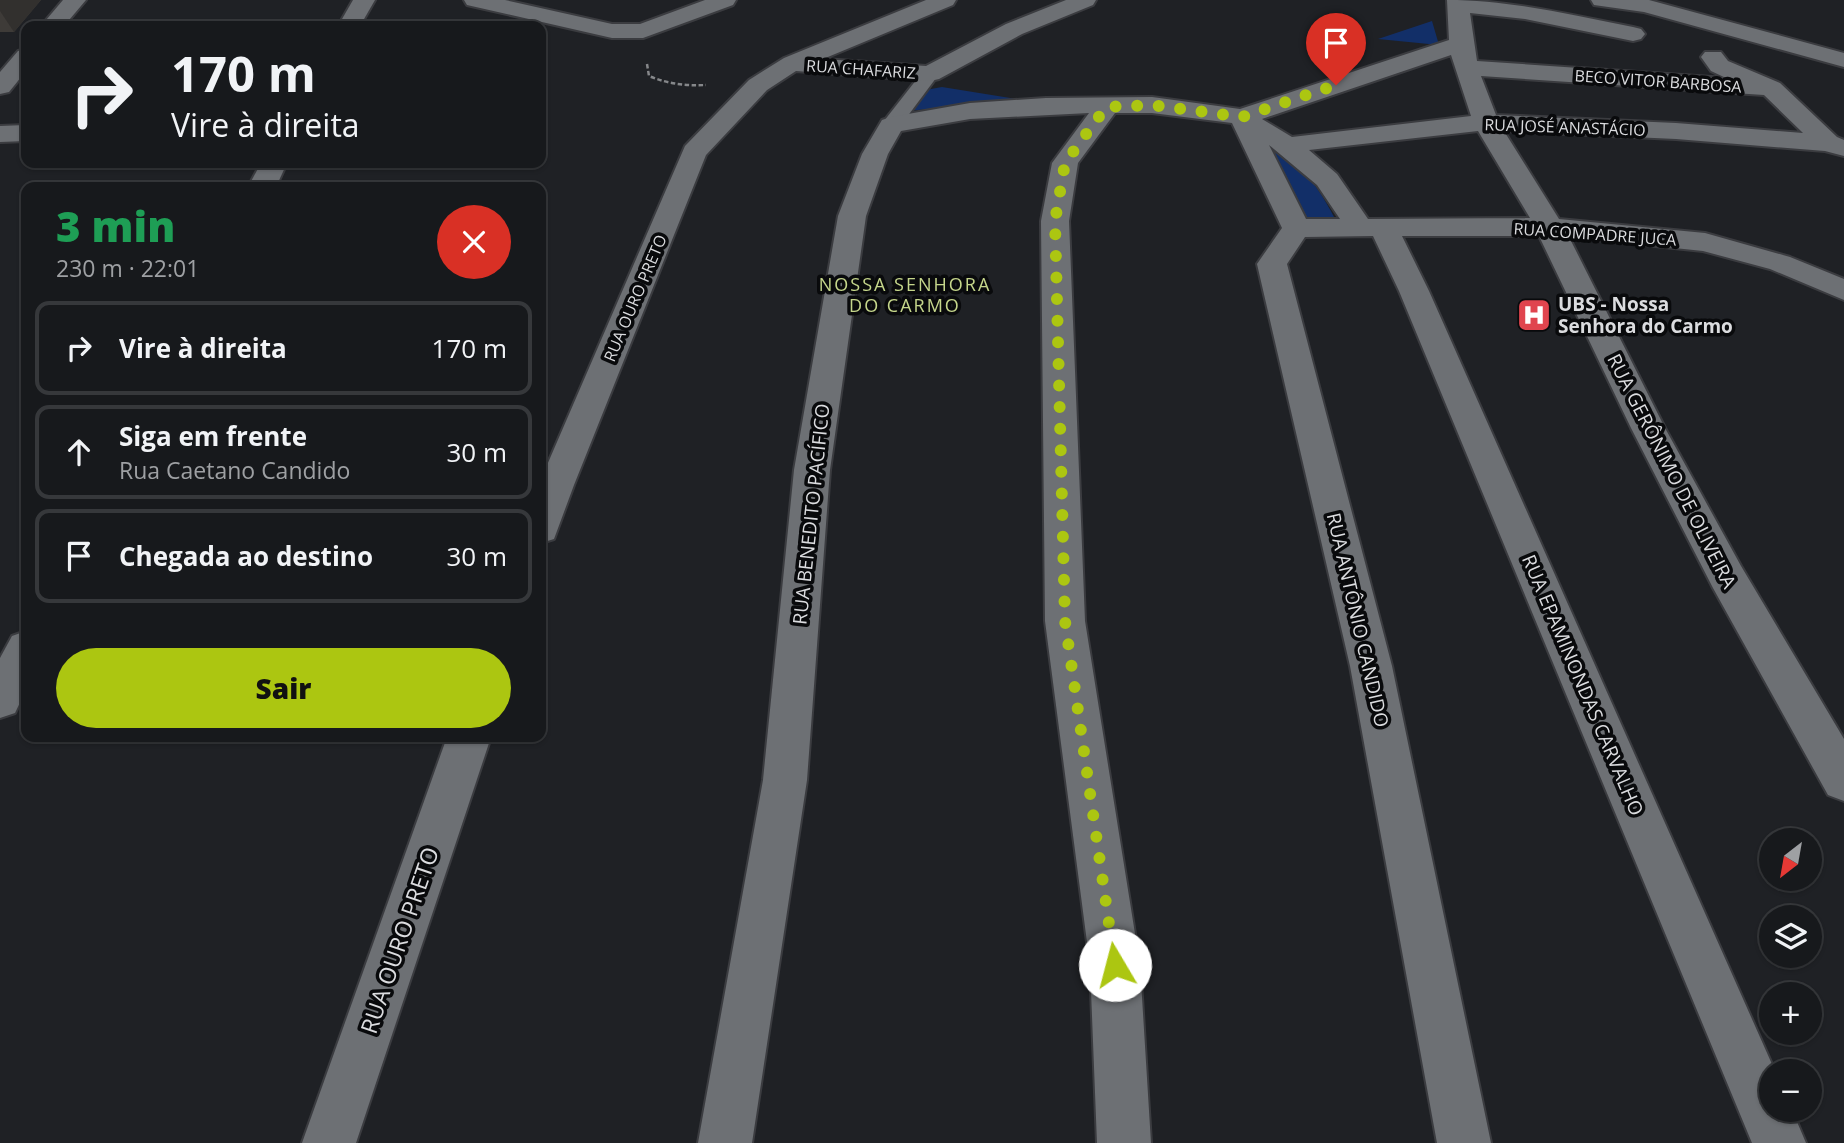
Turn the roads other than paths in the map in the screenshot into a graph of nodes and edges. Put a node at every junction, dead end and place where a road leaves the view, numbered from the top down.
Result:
1 (75, 0) edge
2 (364, 0) edge
3 (475, 0) edge
4 (725, 0) edge
5 (945, 0) edge
6 (1084, 0) edge
7 (1602, 0) edge
8 (1458, 3) edge
9 (1647, 3) edge
10 (56, 21) edge
11 (352, 21) edge
12 (1633, 34) dead end
13 (1463, 56) junction
14 (1713, 57) dead end
15 (1844, 60) edge
16 (21, 63) edge
17 (792, 63) junction
18 (930, 74) junction
19 (0, 87) edge
20 (1771, 88) junction
21 (1106, 107) junction
22 (1242, 117) junction
23 (1486, 122) junction
24 (891, 125) junction
25 (21, 133) edge
26 (0, 134) edge
27 (1287, 145) junction
28 (1836, 145) edge
29 (1549, 227) junction
30 (1296, 228) junction
31 (1371, 228) junction
32 (1844, 290) edge
33 (546, 514) edge
34 (21, 658) edge
35 (0, 700) edge
36 (467, 742) edge
37 (1844, 780) edge
38 (329, 1143) edge
39 (725, 1143) edge
40 (1124, 1143) edge
41 (1464, 1143) edge
42 (1779, 1143) edge

1 - 10 street
2 - 11 street
3 - 4 street
5 - 17 street, RUA OURO PRETO
6 - 18 street, RUA BENEDITO PACÍFICO
7 - 9 street
8 - 12 street
8 - 13 street, RUA GERÔNIMO DE OLIVEIRA
9 - 15 street
13 - 20 street, BECO VITOR BARBOSA
13 - 22 street
13 - 23 street, RUA GERÔNIMO DE OLIVEIRA
14 - 20 street
16 - 19 street
17 - 18 street, RUA CHAFARIZ
17 - 33 street, RUA OURO PRETO
18 - 24 lane, RUA BENEDITO PACÍFICO
20 - 28 street
21 - 22 street, RUA EPAMINONDAS CARVALHO
21 - 24 street, RUA EPAMINONDAS CARVALHO
21 - 40 street
22 - 27 street, RUA EPAMINONDAS CARVALHO
22 - 30 street
23 - 27 street, RUA JOSÉ ANASTÁCIO
23 - 28 street, RUA JOSÉ ANASTÁCIO
23 - 29 street, RUA GERÔNIMO DE OLIVEIRA
24 - 39 street, RUA BENEDITO PACÍFICO
25 - 26 street
27 - 31 street, RUA EPAMINONDAS CARVALHO
29 - 31 street, RUA COMPADRE JUCA
29 - 32 street, RUA COMPADRE JUCA
29 - 37 street, RUA GERÔNIMO DE OLIVEIRA
30 - 31 street, RUA COMPADRE JUCA
30 - 41 street, RUA ANTÔNIO CANDIDO
31 - 42 street, RUA EPAMINONDAS CARVALHO
34 - 35 street
36 - 38 street, RUA OURO PRETO

